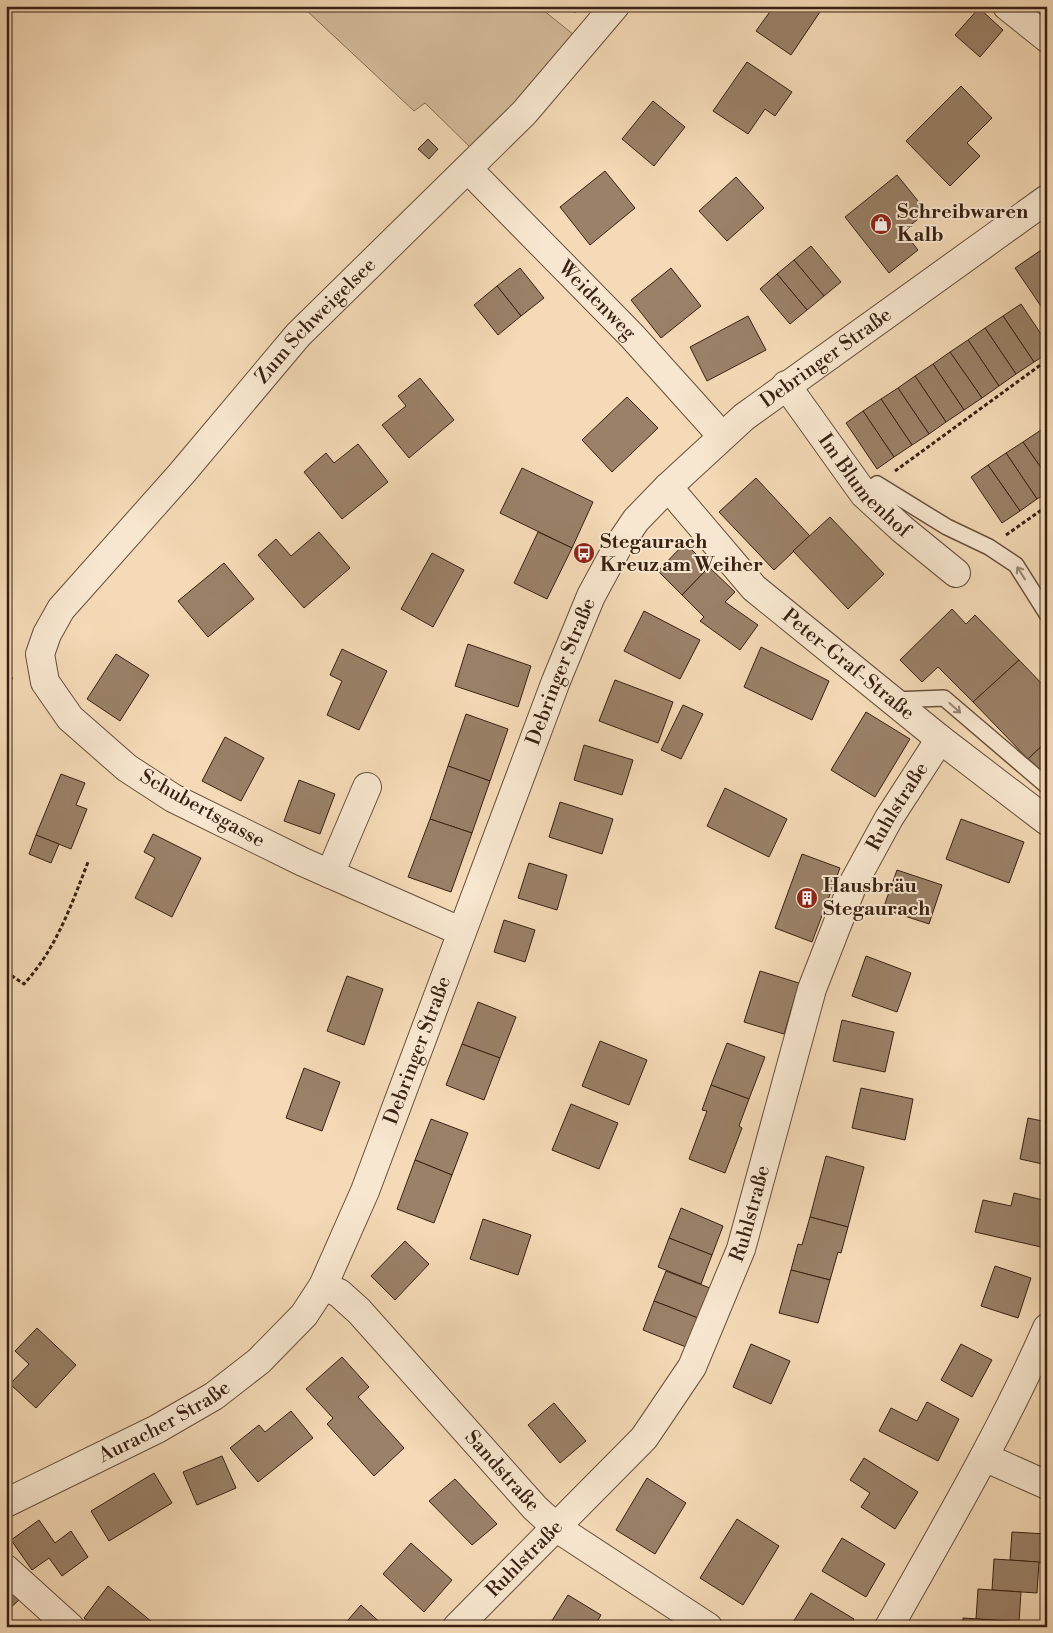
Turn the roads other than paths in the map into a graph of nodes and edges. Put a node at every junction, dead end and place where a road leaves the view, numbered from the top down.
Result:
1 (615, 6) edge
2 (1007, 6) edge
3 (1047, 38) edge
4 (468, 170) junction
5 (1047, 199) edge
6 (786, 385) junction
7 (722, 436) junction
8 (668, 487) junction
9 (870, 489) junction
10 (956, 573) dead end
11 (1047, 614) edge
12 (40, 654) joint
13 (893, 700) junction
14 (940, 739) junction
15 (1047, 786) edge
16 (367, 787) dead end
17 (1047, 821) edge
18 (330, 874) junction
19 (460, 931) junction
20 (323, 1286) junction
21 (304, 1314) joint
22 (1047, 1328) edge
23 (984, 1457) junction
24 (1047, 1485) edge
25 (6, 1502) edge
26 (557, 1528) junction
27 (6, 1569) edge
28 (70, 1627) edge
29 (457, 1627) edge
30 (708, 1627) edge
31 (889, 1627) edge

1 - 4 street, Zum Schweigelsee
2 - 3 street
4 - 7 street, Weidenweg
4 - 12 street, Zum Schweigelsee
5 - 6 street, Debringer Straße
6 - 7 street, Debringer Straße
6 - 9 street, Im Blumenhof
7 - 8 street, Debringer Straße
8 - 13 street, Peter-Graf-Straße
8 - 19 street, Debringer Straße
9 - 10 street, Im Blumenhof
11 -> 9 lane
12 - 18 street, Schubertsgasse
13 - 14 street, Peter-Graf-Straße
13 -> 15 lane
14 - 17 street, Peter-Graf-Straße
14 - 26 street, Ruhlstraße
16 - 18 street
18 - 19 street, Schubertsgasse
19 - 20 street, Debringer Straße
20 - 21 street, Debringer Straße
20 - 26 street, Sandstraße
21 - 25 street, Auracher Straße
22 - 23 street
23 - 24 street
23 - 31 street
26 - 29 street, Ruhlstraße
26 - 30 street, Sandstraße
27 - 28 street

